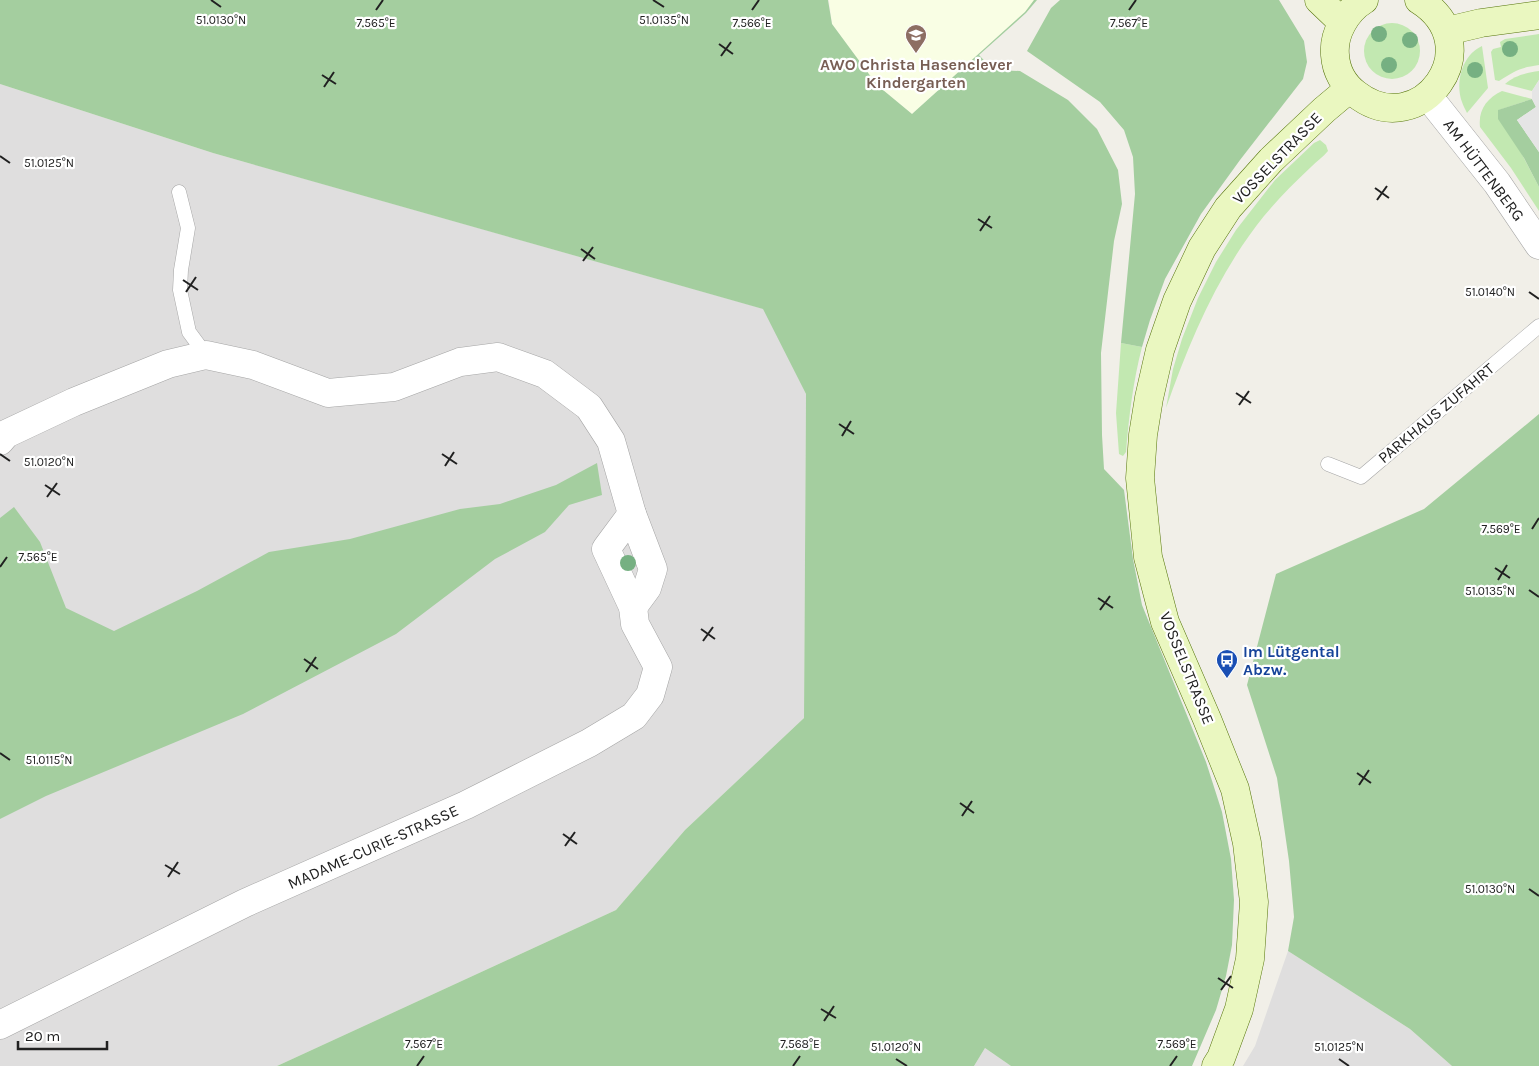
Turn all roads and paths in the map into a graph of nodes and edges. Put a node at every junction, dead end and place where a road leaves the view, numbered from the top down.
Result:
1 (1320, 0) edge
2 (1362, 0) edge
3 (1419, 0) edge
4 (1539, 16) edge
5 (1342, 22) junction
6 (1447, 32) junction
7 (1349, 88) junction
8 (1428, 96) junction
9 (179, 192) dead end
10 (1539, 245) edge
11 (1539, 326) edge
12 (206, 355) junction
13 (0, 441) edge
14 (1328, 464) dead end
15 (632, 514) junction
16 (633, 607) junction
17 (0, 1025) edge
18 (1216, 1066) edge

1 - 5 street
2 - 5 street
3 - 6 street
4 - 6 street
5 - 7 street
6 - 8 street
7 - 8 street
7 - 18 street, VOSSELSTRASSE
8 - 10 street, AM HÜTTENBERG
9 - 12 lane
11 - 14 lane, PARKHAUS ZUFAHRT
12 - 13 street
12 - 15 street
15 - 16 street
15 - 16 street, MADAME-CURIE-STRASSE
16 - 17 street, MADAME-CURIE-STRASSE

